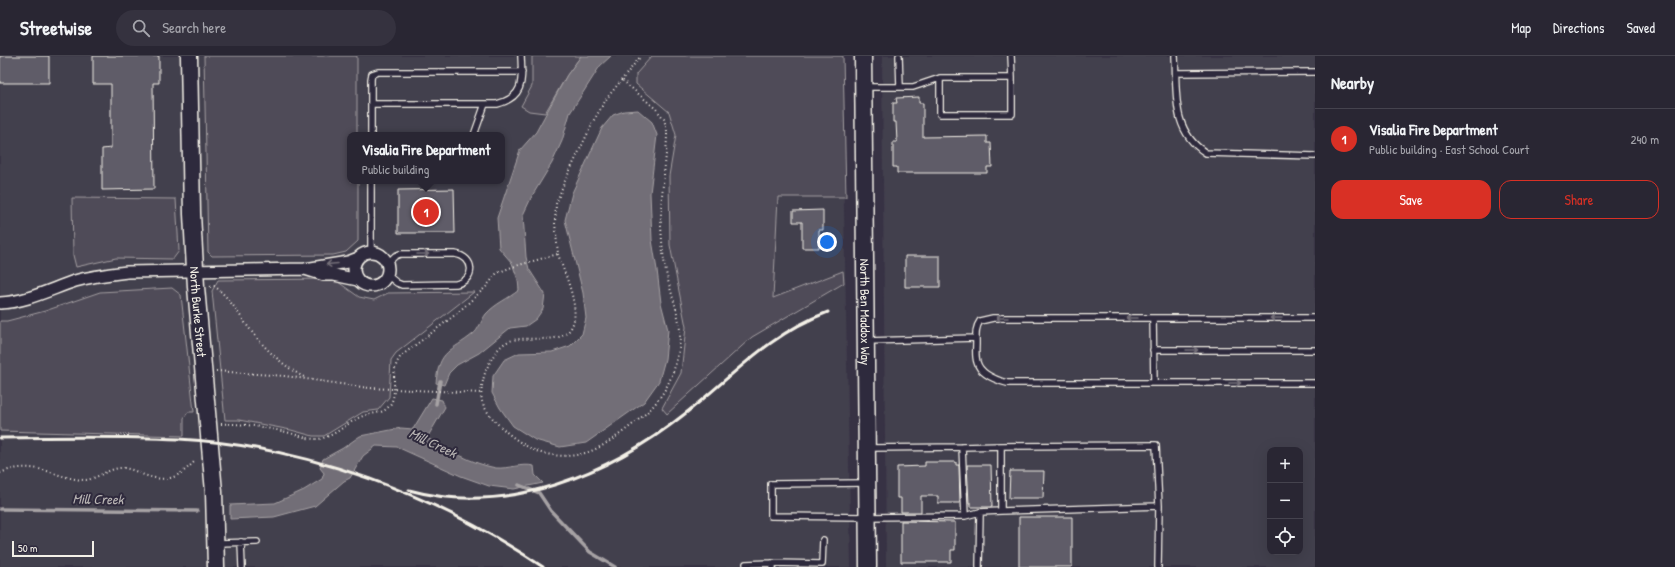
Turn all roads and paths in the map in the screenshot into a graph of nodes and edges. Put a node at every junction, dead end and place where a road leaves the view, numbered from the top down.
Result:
1 (189, 56) edge
2 (522, 56) edge
3 (641, 56) edge
4 (863, 56) edge
5 (899, 56) edge
6 (1011, 56) edge
7 (1176, 56) edge
8 (522, 72) junction
9 (1315, 72) edge
10 (1176, 73) junction
11 (940, 78) junction
12 (1012, 78) junction
13 (621, 79) junction
14 (864, 87) junction
15 (900, 88) junction
16 (371, 104) junction
17 (485, 104) junction
18 (371, 132) edge
19 (475, 132) edge
20 (1315, 156) edge
21 (371, 184) edge
22 (371, 252) junction
23 (558, 254) junction
24 (358, 258) junction
25 (305, 269) junction
26 (387, 270) junction
27 (195, 271) junction
28 (358, 280) junction
29 (208, 287) dead end
30 (0, 303) edge
31 (1153, 318) junction
32 (1315, 318) edge
33 (976, 338) junction
34 (866, 341) junction
35 (1153, 350) junction
36 (1315, 350) edge
37 (216, 371) dead end
38 (309, 380) junction
39 (1154, 383) junction
40 (1315, 383) edge
41 (393, 389) junction
42 (482, 393) junction
43 (221, 424) dead end
44 (1001, 446) junction
45 (962, 447) junction
46 (867, 448) junction
47 (195, 461) dead end
48 (0, 473) edge
49 (867, 483) junction
50 (1159, 506) junction
51 (1001, 511) junction
52 (980, 512) junction
53 (965, 516) junction
54 (867, 517) junction
55 (823, 540) dead end
56 (241, 542) junction
57 (257, 542) dead end
58 (215, 543) junction
59 (746, 564) dead end
60 (772, 565) edge
61 (216, 567) edge
62 (242, 567) edge
63 (868, 567) edge
64 (979, 567) edge
65 (1158, 567) edge

1 - 27 main road, North Burke Street
2 - 8 lane
3 - 13 path
4 - 14 main road, North Ben Maddox Way
5 - 15 lane
6 - 12 lane
7 - 10 lane
8 - 16 lane
8 - 17 lane
9 - 10 lane
10 - 20 lane
11 - 12 lane
11 - 12 lane
11 - 15 lane
13 - 23 path
13 - 42 path
14 - 15 lane
14 - 34 main road, North Ben Maddox Way
16 - 17 lane
16 - 18 lane
17 - 19 lane
21 - 22 lane
22 - 24 street
22 - 26 street
23 - 41 path
23 - 42 path
24 -> 25 street
24 - 28 street
25 - 27 street
25 - 28 street
26 -> 26 lane
26 - 28 street
27 - 30 street
27 - 58 main road, North Burke Street
29 - 38 path
32 -> 31 lane
31 -> 33 lane
31 - 35 lane
33 - 34 lane
33 - 39 lane
34 - 46 main road, North Ben Maddox Way
35 -> 36 lane
35 - 39 lane
37 - 38 path
38 - 41 path
39 -> 40 lane
41 - 42 path
41 - 43 path
44 - 45 lane
44 - 50 lane
44 - 51 lane
45 - 46 lane
45 - 53 lane
46 - 49 main road, North Ben Maddox Way
47 - 48 path
49 - 54 main road, North Ben Maddox Way
49 - 54 lane
50 - 51 lane
50 - 65 lane
51 - 52 lane
52 - 53 lane
52 - 64 lane
53 - 54 lane
54 - 63 main road, North Ben Maddox Way
55 - 60 lane
56 - 57 lane
56 - 58 lane
56 - 62 lane
58 - 61 main road, North Burke Street
59 - 60 lane

